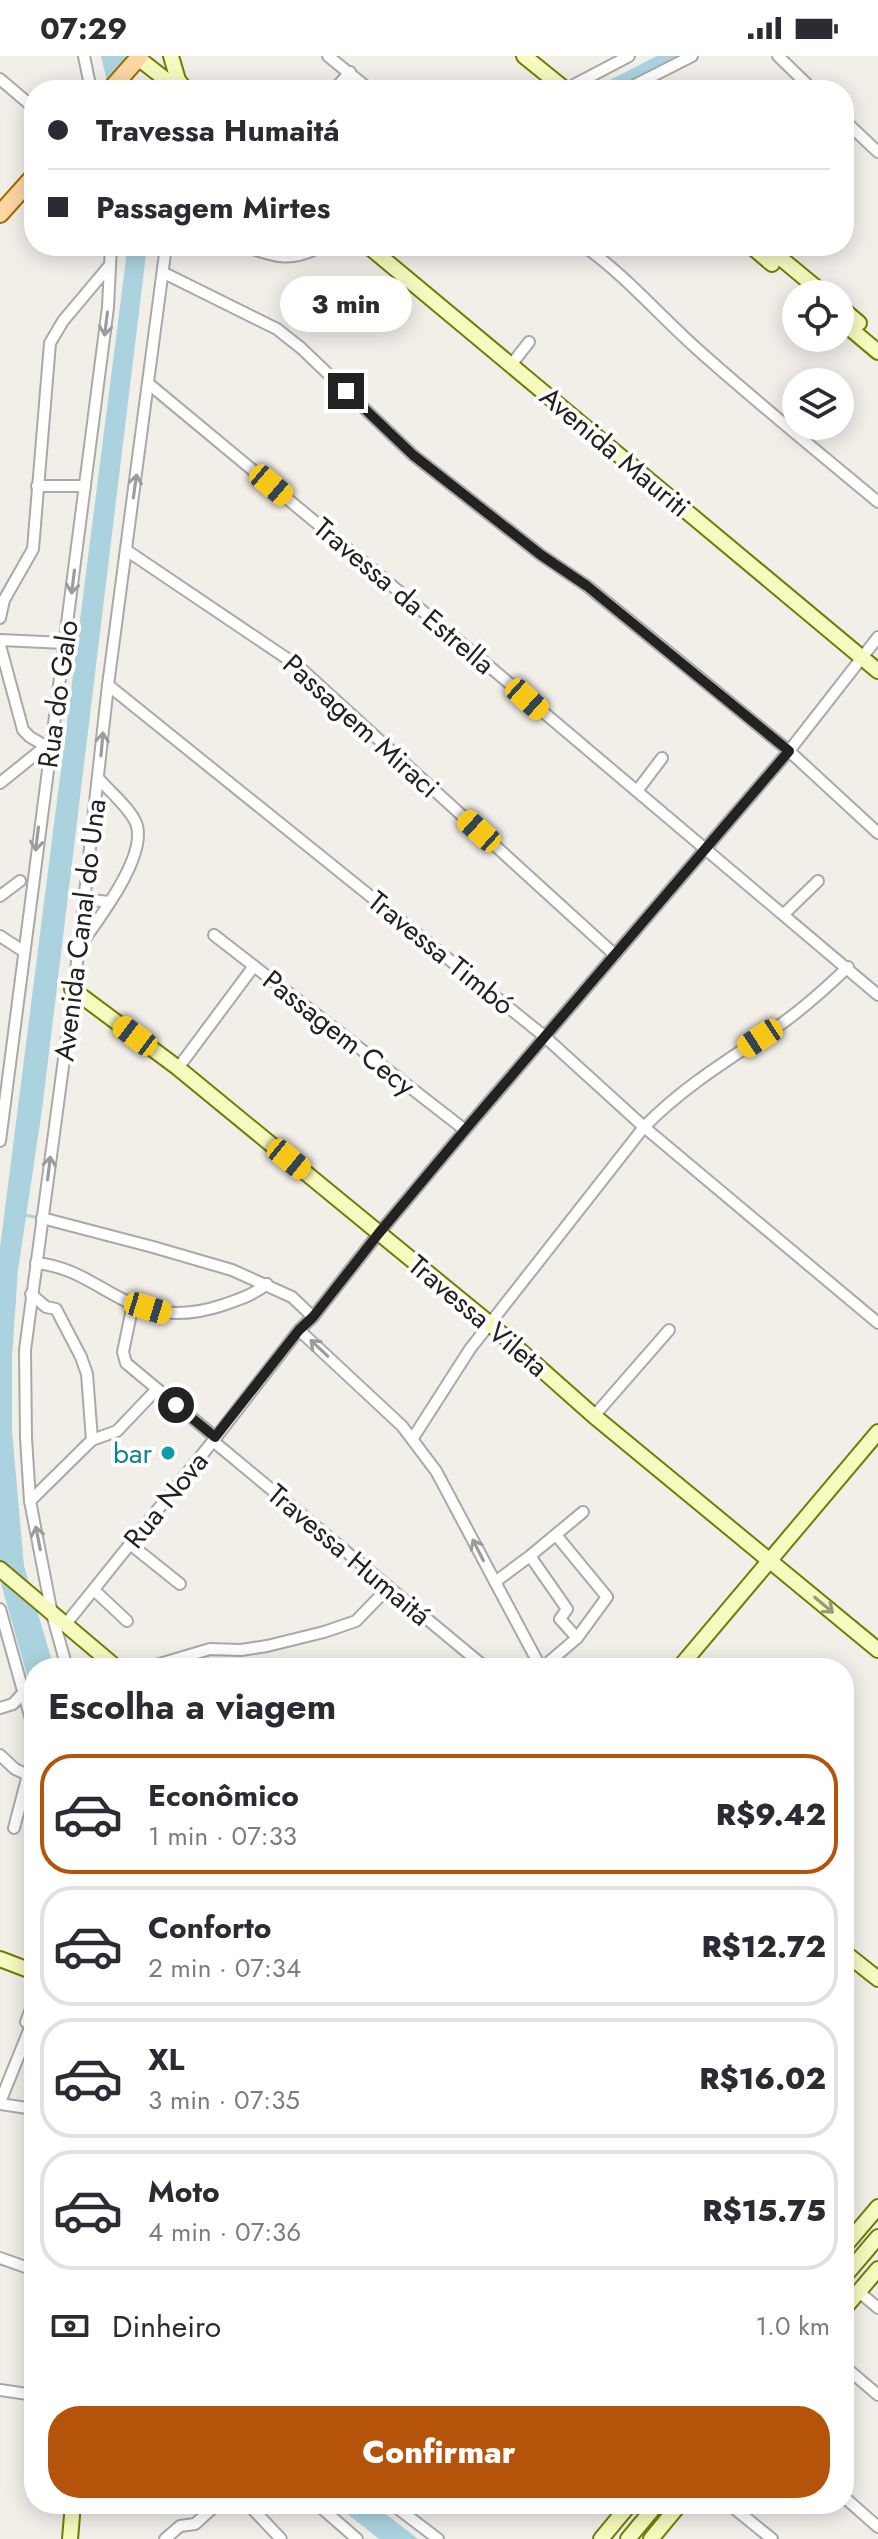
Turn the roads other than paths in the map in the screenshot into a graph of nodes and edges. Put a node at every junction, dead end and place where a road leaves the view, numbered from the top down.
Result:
1 (171, 56) edge
2 (328, 56) edge
3 (524, 56) edge
4 (538, 56) edge
5 (629, 56) edge
6 (692, 56) edge
7 (778, 56) edge
8 (84, 57) edge
9 (137, 60) edge
10 (350, 72) junction
11 (0, 79) edge
12 (89, 80) edge
13 (119, 80) edge
14 (168, 80) edge
15 (178, 80) edge
16 (343, 80) edge
17 (359, 80) edge
18 (559, 80) edge
19 (563, 80) edge
20 (588, 80) edge
21 (645, 80) edge
22 (803, 80) edge
23 (24, 99) edge
24 (854, 129) edge
25 (878, 152) edge
26 (24, 187) edge
27 (0, 214) edge
28 (110, 256) edge
29 (165, 256) edge
30 (269, 256) edge
31 (298, 256) edge
32 (380, 256) edge
33 (596, 256) edge
34 (763, 256) edge
35 (778, 256) edge
36 (110, 265) junction
37 (164, 273) junction
38 (792, 280) edge
39 (807, 280) edge
40 (854, 319) edge
41 (854, 332) edge
42 (878, 339) edge
43 (529, 342) dead end
44 (878, 352) edge
45 (511, 365) junction
46 (149, 384) junction
47 (37, 486) junction
48 (85, 486) junction
49 (878, 502) edge
50 (126, 550) junction
51 (0, 618) edge
52 (878, 637) edge
53 (0, 643) edge
54 (65, 643) junction
55 (862, 657) junction
56 (878, 671) edge
57 (108, 685) junction
58 (48, 747) junction
59 (789, 751) junction
60 (662, 758) dead end
61 (99, 779) junction
62 (0, 783) edge
63 (637, 791) junction
64 (878, 833) edge
65 (706, 849) junction
66 (20, 881) dead end
67 (818, 881) dead end
68 (0, 896) edge
69 (83, 899) junction
70 (109, 902) junction
71 (784, 914) junction
72 (214, 935) dead end
73 (0, 936) edge
74 (79, 947) junction
75 (23, 951) junction
76 (615, 955) junction
77 (254, 966) junction
78 (848, 967) junction
79 (72, 989) junction
80 (878, 995) edge
81 (544, 1036) junction
82 (178, 1068) junction
83 (644, 1127) junction
84 (465, 1130) junction
85 (0, 1141) edge
86 (42, 1218) junction
87 (379, 1233) junction
88 (36, 1263) junction
89 (267, 1284) junction
90 (31, 1294) junction
91 (133, 1304) junction
92 (313, 1317) junction
93 (489, 1323) junction
94 (878, 1323) edge
95 (299, 1330) junction
96 (669, 1330) dead end
97 (156, 1390) junction
98 (594, 1416) junction
99 (878, 1432) edge
100 (413, 1438) junction
101 (214, 1439) junction
102 (92, 1440) junction
103 (30, 1501) junction
104 (583, 1512) dead end
105 (556, 1535) junction
106 (130, 1544) junction
107 (530, 1556) junction
108 (770, 1560) junction
109 (0, 1569) edge
110 (495, 1582) junction
111 (180, 1584) dead end
112 (388, 1588) junction
113 (94, 1590) junction
114 (0, 1609) edge
115 (48, 1610) junction
116 (127, 1621) dead end
117 (65, 1625) junction
118 (577, 1638) junction
119 (878, 1650) edge
120 (64, 1658) edge
121 (105, 1658) edge
122 (188, 1658) edge
123 (474, 1658) edge
124 (537, 1658) edge
125 (554, 1658) edge
126 (687, 1658) edge
127 (23, 1693) junction
128 (24, 1696) edge
129 (0, 1708) edge
130 (0, 1755) edge
131 (24, 1770) edge
132 (24, 1794) edge
133 (14, 1828) dead end
134 (0, 1959) edge
135 (854, 1960) edge
136 (24, 1968) edge
137 (878, 1979) edge
138 (24, 2026) edge
139 (24, 2043) edge
140 (0, 2085) edge
141 (0, 2103) edge
142 (24, 2107) edge
143 (878, 2207) edge
144 (854, 2235) edge
145 (878, 2237) edge
146 (0, 2258) edge
147 (854, 2265) edge
148 (24, 2266) edge
149 (878, 2269) edge
150 (859, 2292) junction
151 (854, 2298) edge
152 (878, 2308) edge
153 (854, 2375) edge
154 (0, 2390) edge
155 (24, 2394) edge
156 (878, 2395) edge
157 (854, 2506) edge
158 (72, 2514) edge
159 (206, 2514) edge
160 (257, 2514) edge
161 (328, 2514) edge
162 (405, 2514) edge
163 (622, 2514) edge
164 (649, 2514) edge
165 (672, 2514) edge
166 (741, 2514) edge
167 (878, 2527) edge
168 (278, 2538) edge
169 (70, 2539) edge
170 (165, 2539) edge
171 (357, 2539) edge
172 (438, 2539) edge
173 (601, 2539) edge
174 (628, 2539) edge
175 (651, 2539) edge
176 (772, 2539) edge

1 - 15 street
2 - 10 street
3 - 18 street
4 - 19 street
5 - 20 street
6 - 21 street
7 - 22 street
8 - 12 street
9 - 13 main road
9 - 14 street
10 - 16 street
10 - 17 street
11 - 23 street
24 - 25 street
26 - 27 main road
28 - 36 street, Rua do Galo
29 - 37 street, Avenida Canal do Una
30 - 31 street
32 - 45 street, Avenida Mauriti
33 - 49 street
34 - 38 street
35 - 39 street
36 - 47 street
36 -> 48 street, Rua do Galo
37 - 46 street, Avenida Canal do Una
37 - 59 street
40 - 42 street
41 - 44 street
43 - 45 street
45 - 55 street, Avenida Mauriti
50 -> 46 street, Avenida Canal do Una
46 - 63 street, Travessa da Estrella
47 - 48 street
47 - 51 street
48 -> 54 street, Rua do Galo
50 - 57 street, Avenida Canal do Una
50 - 76 street, Passagem Miraci
52 - 55 street, Rua Nova
53 - 54 street
53 - 58 street
54 - 58 street, Rua do Galo
55 - 56 street, Avenida Mauriti
55 - 59 street, Rua Nova
61 -> 57 street, Avenida Canal do Una
57 - 81 street, Travessa Timbó
58 - 62 street
58 -> 75 street, Rua do Galo
59 - 64 street
59 - 65 street, Rua Nova
60 - 63 street
61 - 69 street, Avenida Canal do Una
61 - 70 street
63 - 65 street, Travessa da Estrella
65 - 71 street, Travessa da Estrella
65 - 76 street, Rua Nova
66 - 68 street
67 - 71 street
69 - 70 street
69 - 74 street, Avenida Canal do Una
70 - 74 street
71 - 78 street, Travessa da Estrella
72 - 77 street, Passagem Cecy
73 - 75 street
74 - 79 street, Avenida Canal do Una
75 - 85 street, Rua do Galo
76 - 81 street, Rua Nova
77 - 82 street
77 - 84 street, Passagem Cecy
78 - 80 street, Travessa da Estrella
78 - 83 street
79 - 82 street, Travessa Vileta
86 -> 79 street, Avenida Canal do Una
81 - 83 street, Travessa Timbó
81 - 84 street, Rua Nova
82 - 87 street, Travessa Vileta
83 - 93 street
83 - 94 street, Travessa Timbó
84 - 87 street, Rua Nova
86 - 88 street, Avenida Canal do Una
86 - 89 street
87 - 92 street, Rua Nova
87 - 93 street, Travessa Vileta
88 - 90 street, Avenida Canal do Una
88 - 91 street
89 - 91 street
89 - 92 street
90 - 102 street
90 - 103 street, Avenida Canal do Una
91 - 97 street, Travessa Humaitá
92 - 95 street, Rua Nova
93 - 98 street, Travessa Vileta
93 - 100 street
100 -> 95 street
95 - 101 street, Rua Nova
96 - 98 street
97 - 101 street, Travessa Humaitá
97 - 102 street
98 - 108 street, Travessa Vileta
99 - 108 street
110 -> 100 street
101 - 106 street, Rua Nova
101 - 112 street, Travessa Humaitá
102 - 103 street
115 -> 103 street, Avenida Canal do Una
104 - 105 street
105 - 107 street
105 - 118 street
106 - 111 street
106 - 113 street, Rua Nova
107 - 110 street
107 - 118 street
108 -> 119 street, Travessa Vileta
108 - 126 street
109 - 115 street
110 - 124 street
112 - 122 street
112 - 123 street, Travessa Humaitá
113 - 116 street
113 - 117 street, Rua Nova
114 - 127 street
115 - 117 street
115 - 120 street, Avenida Canal do Una
117 - 121 street
118 - 125 street
127 - 128 street
127 - 129 street
130 - 131 street
132 - 133 street
134 - 136 street
135 - 137 street
138 - 140 street
139 - 141 street
141 - 142 street
143 - 144 street
145 - 147 street
146 - 148 street
149 - 150 street
150 - 151 street
150 - 152 street
153 - 156 street
154 - 155 street
157 - 167 street
158 - 169 street
159 - 170 street
160 - 168 street
161 - 171 street
162 - 172 street
163 - 173 street
164 - 174 street
165 - 175 street
166 - 176 street

